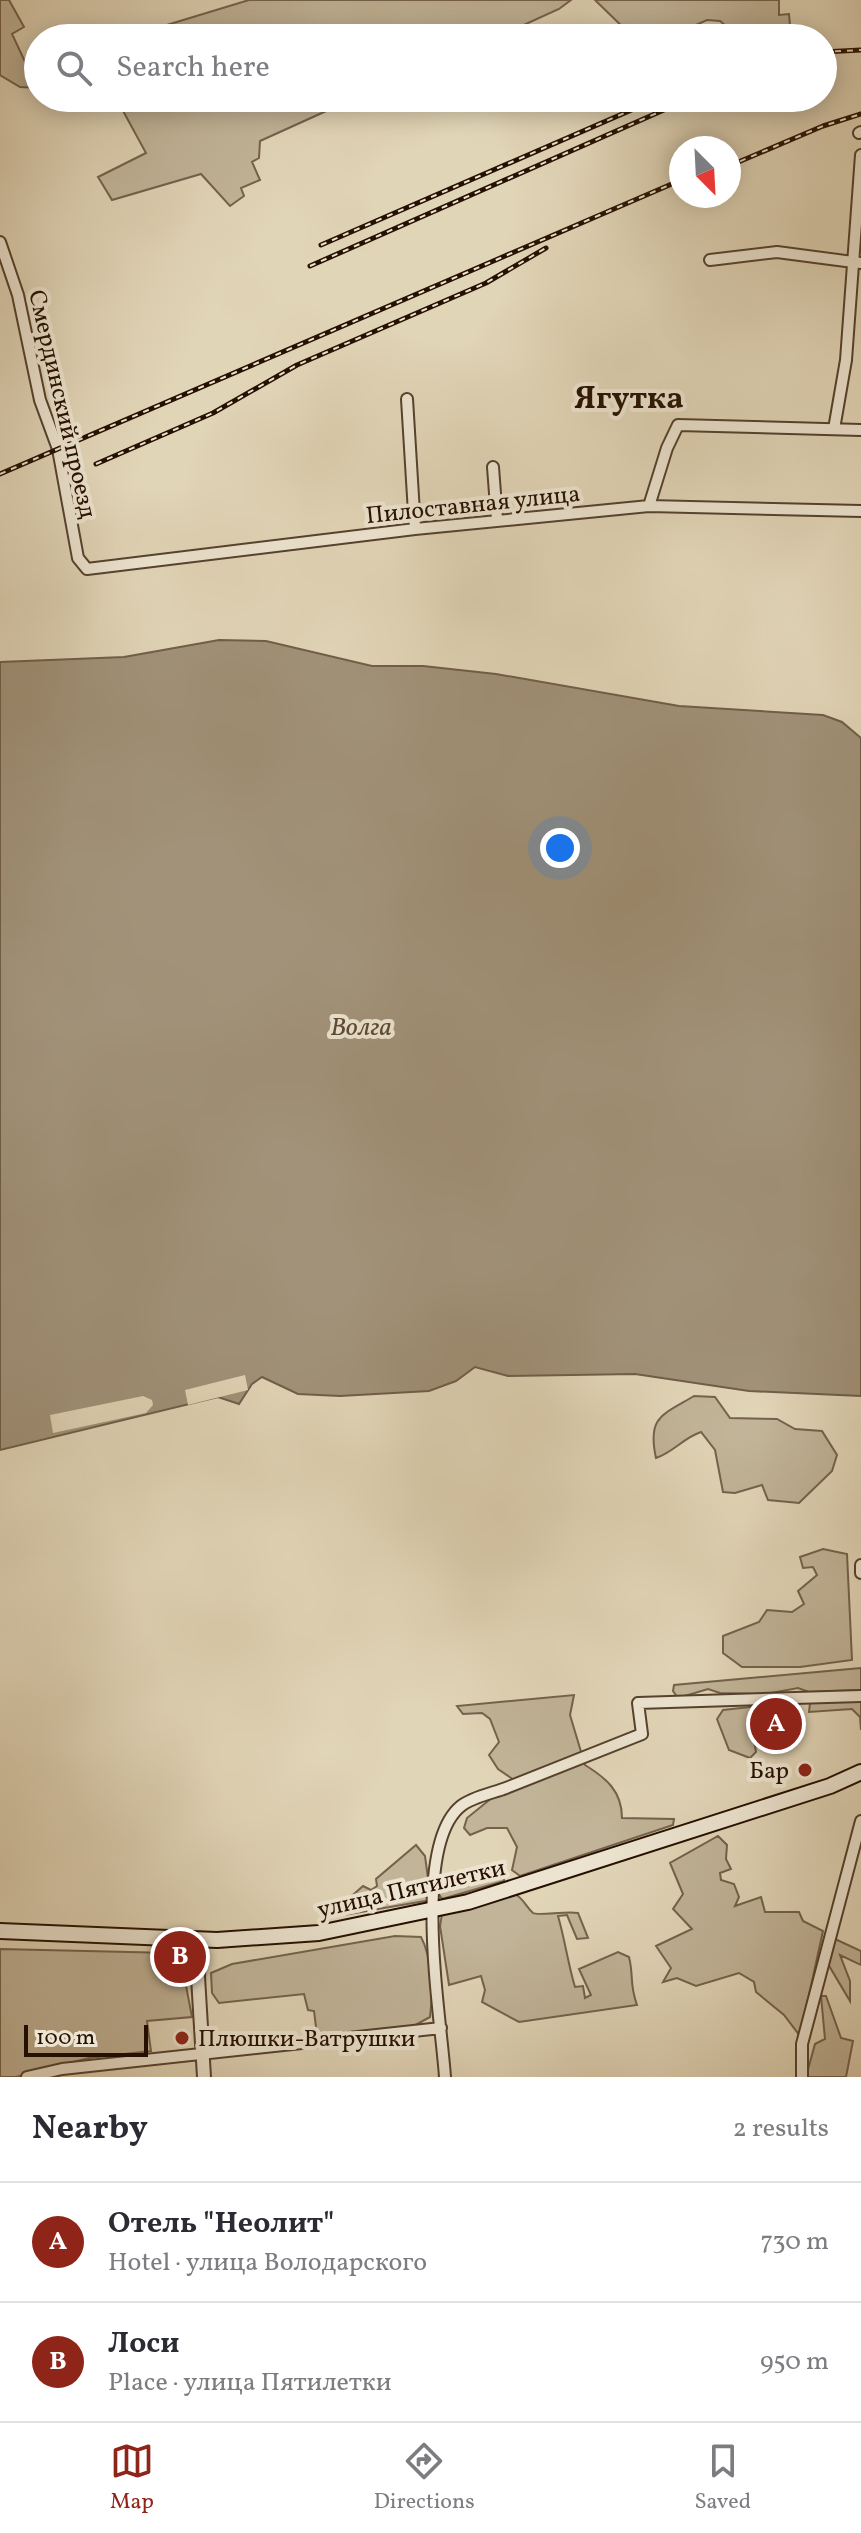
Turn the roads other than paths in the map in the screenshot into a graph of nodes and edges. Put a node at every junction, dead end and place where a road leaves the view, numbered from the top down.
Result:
1 (861, 155) edge
2 (0, 242) edge
3 (710, 260) dead end
4 (856, 262) edge
5 (407, 399) dead end
6 (834, 429) junction
7 (861, 430) edge
8 (493, 467) dead end
9 (649, 506) junction
10 (861, 511) edge
11 (497, 520) junction
12 (415, 529) junction
13 (90, 569) joint
14 (861, 1565) edge
15 (861, 1573) edge
16 (861, 1696) edge
17 (861, 1772) edge
18 (861, 1821) edge
19 (435, 1910) junction
20 (0, 1931) edge
21 (200, 1939) junction
22 (441, 2028) junction
23 (202, 2053) junction
24 (27, 2077) edge
25 (204, 2077) edge
26 (445, 2077) edge
27 (802, 2077) edge

1 - 4 street
2 - 13 street, Смердинский проезд
3 - 4 street
4 - 6 street
5 - 12 street
6 - 7 street
6 - 9 street
8 - 11 street
9 - 10 street, Пилоставная улица
9 - 11 street, Пилоставная улица
11 - 12 street, Пилоставная улица
12 - 13 street, Пилоставная улица
14 - 15 street
16 - 19 street
17 - 19 main road, улица Пятилетки
18 - 27 street
19 - 21 main road, улица Пятилетки
19 - 22 street
20 - 21 main road, улица Пятилетки
21 - 23 street
22 - 23 street
22 - 26 street
23 - 24 street
23 - 25 street

